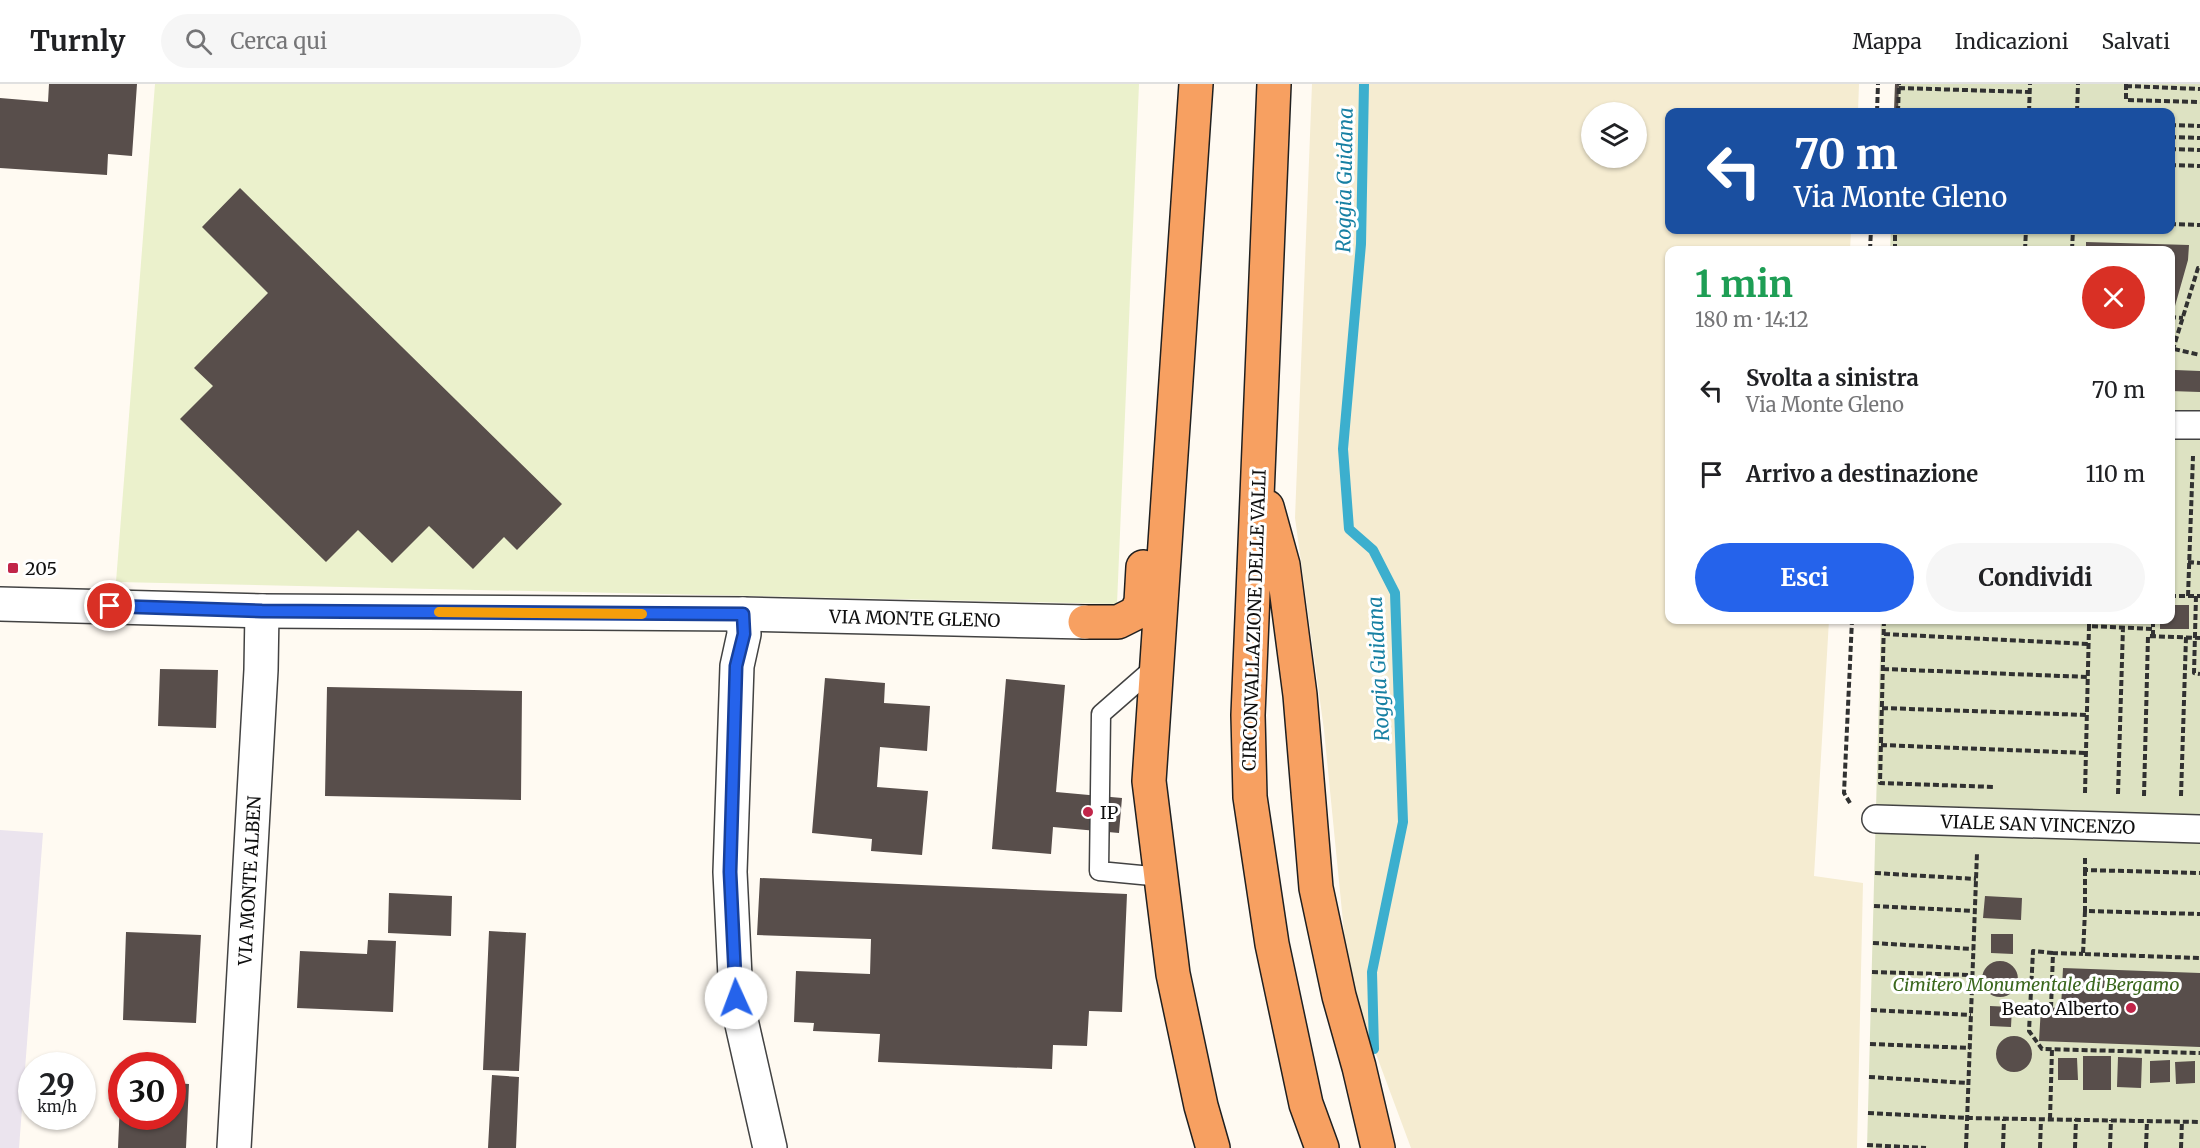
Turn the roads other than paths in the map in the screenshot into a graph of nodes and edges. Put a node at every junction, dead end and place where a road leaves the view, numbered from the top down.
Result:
1 (1196, 84) edge
2 (1274, 84) edge
3 (1177, 367) junction
4 (1259, 480) junction
5 (0, 604) edge
6 (262, 611) junction
7 (1085, 622) joint
8 (744, 624) junction
9 (1157, 665) junction
10 (1876, 819) road end
11 (2189, 829) edge
12 (1162, 877) junction
13 (1359, 1067) junction
14 (234, 1148) edge
15 (770, 1148) edge
16 (1213, 1148) edge
17 (1322, 1148) edge
18 (1378, 1148) edge
19 (1392, 1148) edge

1 - 3 highway
2 - 4 highway, CIRCONVALLAZIONE DELLE VALLI
3 - 7 highway
3 - 9 highway
4 - 13 highway
4 - 17 highway, CIRCONVALLAZIONE DELLE VALLI
5 - 6 street, VIA MONTE GLENO
6 - 8 street, VIA MONTE GLENO
6 - 14 street, VIA MONTE ALBEN
7 - 8 street, VIA MONTE GLENO
8 - 15 street
9 - 12 highway
9 - 12 lane
10 - 11 street, VIALE SAN VINCENZO
12 - 16 highway
13 - 18 highway
13 - 19 highway

